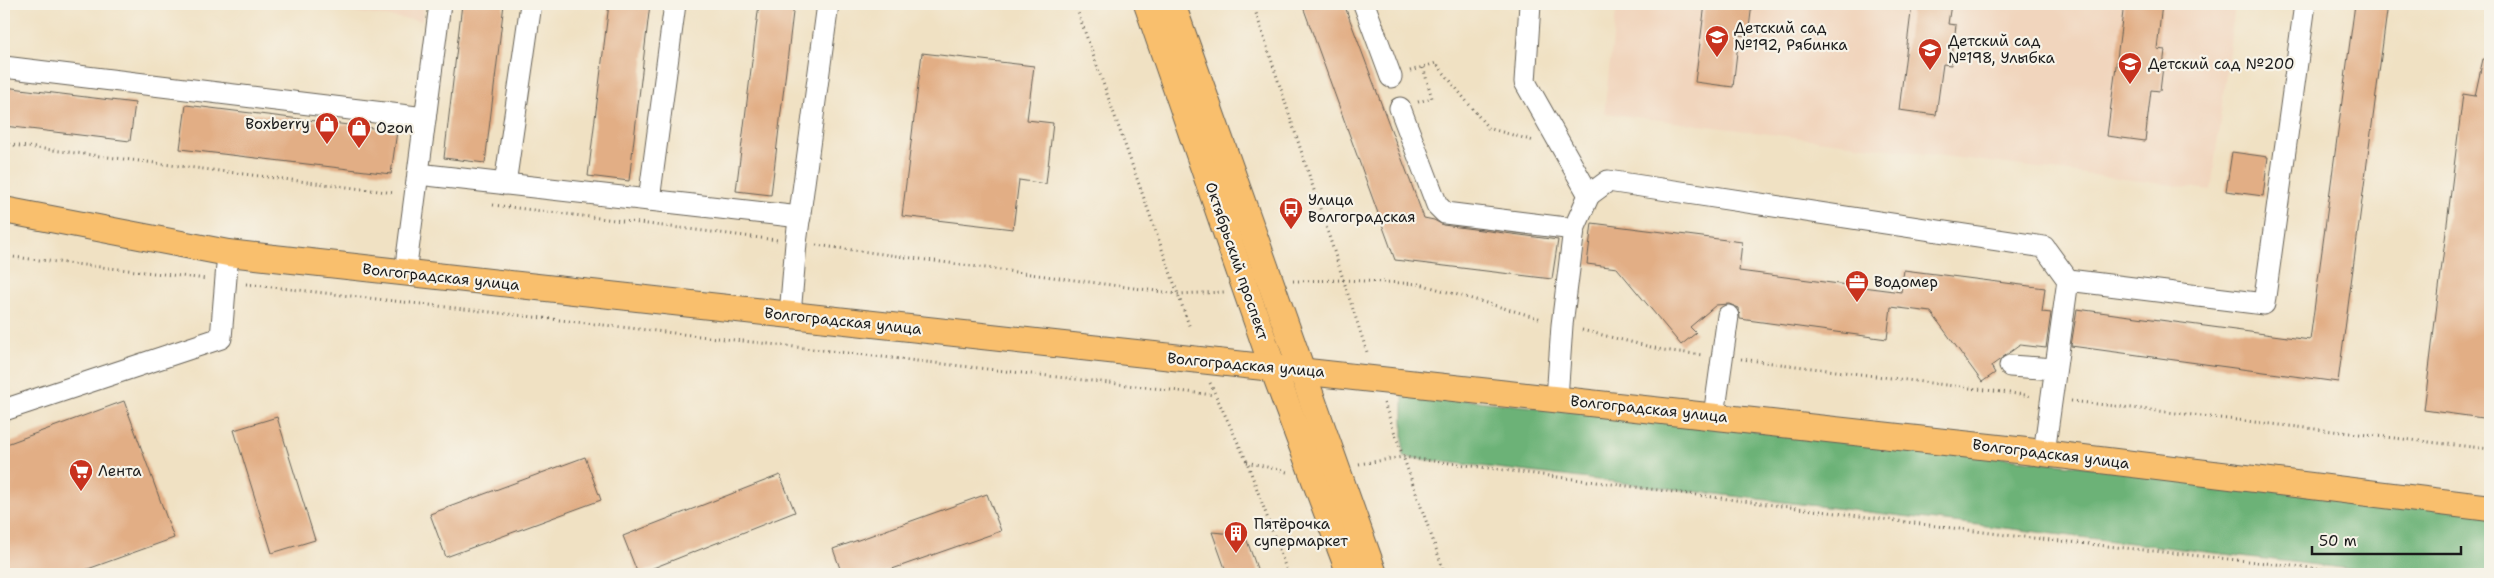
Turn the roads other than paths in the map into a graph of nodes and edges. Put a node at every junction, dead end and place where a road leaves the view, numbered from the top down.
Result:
1 (440, 4) edge
2 (531, 4) edge
3 (675, 4) edge
4 (828, 4) edge
5 (1147, 4) edge
6 (1172, 4) edge
7 (1364, 4) edge
8 (1530, 4) edge
9 (2305, 4) edge
10 (4, 67) edge
11 (1390, 77) road end
12 (1400, 108) road end
13 (426, 118) junction
14 (418, 174) junction
15 (506, 184) junction
16 (1589, 195) junction
17 (650, 200) junction
18 (4, 210) edge
19 (800, 217) junction
20 (1574, 229) junction
21 (228, 253) junction
22 (405, 273) junction
23 (2068, 280) junction
24 (790, 315) junction
25 (1728, 316) dead end
26 (2010, 366) dead end
27 (1273, 368) junction
28 (2055, 369) junction
29 (1301, 370) junction
30 (1557, 399) junction
31 (4, 410) edge
32 (1714, 416) junction
33 (2044, 453) junction
34 (2490, 508) edge
35 (1350, 574) edge
36 (1374, 574) edge

1 - 13 lane
2 - 15 lane
3 - 17 lane
4 - 19 lane
5 - 27 main road, Октябрьский проспект
6 - 29 main road, Октябрьский проспект
7 - 11 lane
8 - 16 lane
9 - 23 lane
10 - 13 lane
12 - 20 lane
13 - 14 lane
14 - 15 lane
14 - 22 lane
15 - 17 lane
16 - 20 lane
16 - 23 lane
17 - 19 lane
18 - 21 main road, Волгоградская улица
19 - 24 lane
20 - 30 lane
21 - 22 main road, Волгоградская улица
21 - 31 lane
22 - 24 main road, Волгоградская улица
23 - 28 lane
24 - 27 main road, Волгоградская улица
25 - 32 lane
26 - 28 lane
27 - 29 main road, Волгоградская улица
27 - 35 main road, Октябрьский проспект
28 - 33 lane
29 - 30 main road, Волгоградская улица
29 - 36 main road, Октябрьский проспект
30 - 32 main road, Волгоградская улица
32 - 33 main road, Волгоградская улица
33 - 34 main road, Волгоградская улица

